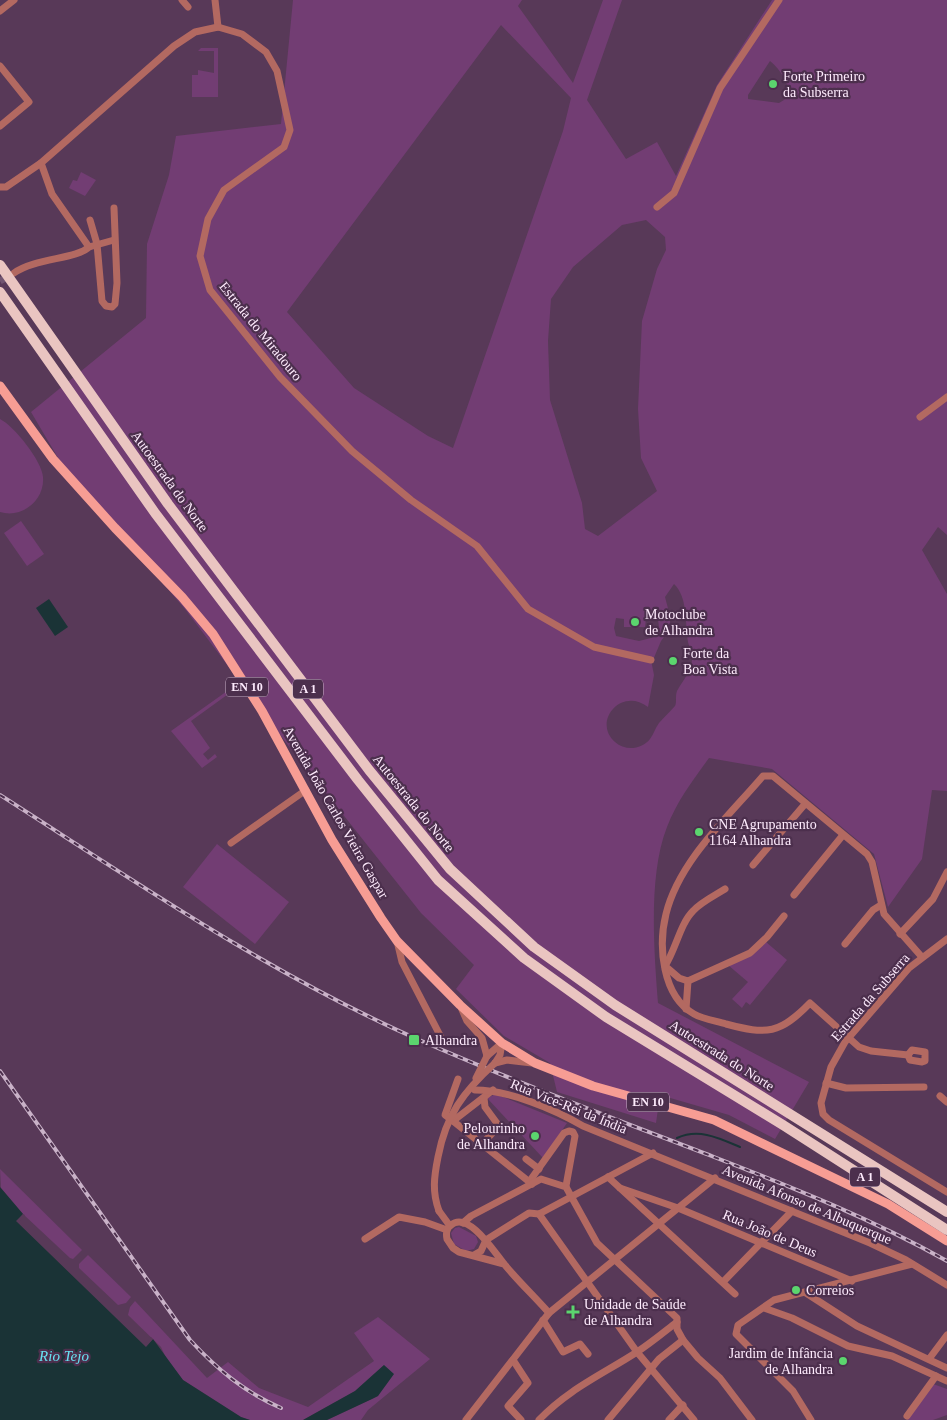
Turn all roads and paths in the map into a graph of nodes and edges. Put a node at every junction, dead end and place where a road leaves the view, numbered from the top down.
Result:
1 (14, 0) edge
2 (182, 0) edge
3 (215, 0) edge
4 (779, 0) edge
5 (188, 7) dead end
6 (0, 11) edge
7 (218, 27) junction
8 (0, 66) edge
9 (0, 126) edge
10 (41, 163) junction
11 (0, 187) edge
12 (657, 207) dead end
13 (114, 208) dead end
14 (90, 220) dead end
15 (114, 240) junction
16 (97, 244) junction
17 (89, 247) junction
18 (0, 265) edge
19 (14, 273) tunnel mouth
20 (0, 292) edge
21 (2, 388) edge
22 (947, 397) edge
23 (920, 417) dead end
24 (651, 660) dead end
25 (306, 790) junction
26 (805, 804) junction
27 (843, 835) junction
28 (231, 842) dead end
29 (753, 865) dead end
30 (947, 872) edge
31 (725, 889) dead end
32 (794, 895) dead end
33 (881, 905) junction
34 (784, 916) dead end
35 (900, 934) junction
36 (947, 938) edge
37 (397, 941) junction
38 (845, 944) dead end
39 (921, 956) junction
40 (665, 966) junction
41 (688, 981) junction
42 (460, 1005) junction
43 (686, 1009) junction
44 (849, 1036) junction
45 (444, 1043) dead end
46 (502, 1043) junction
47 (908, 1055) dead end
48 (487, 1056) junction
49 (495, 1063) junction
50 (535, 1063) junction
51 (458, 1079) dead end
52 (475, 1081) junction
53 (826, 1084) junction
54 (924, 1087) dead end
55 (475, 1090) dead end
56 (493, 1090) junction
57 (940, 1096) dead end
58 (484, 1098) junction
59 (947, 1102) edge
60 (453, 1121) junction
61 (482, 1144) junction
62 (653, 1153) junction
63 (526, 1159) dead end
64 (538, 1169) junction
65 (608, 1177) junction
66 (715, 1178) junction
67 (531, 1183) junction
68 (566, 1186) junction
69 (620, 1188) junction
70 (947, 1192) edge
71 (572, 1196) junction
72 (678, 1208) junction
73 (792, 1211) junction
74 (947, 1212) edge
75 (539, 1214) junction
76 (463, 1223) junction
77 (657, 1224) junction
78 (448, 1228) junction
79 (947, 1230) edge
80 (365, 1239) dead end
81 (486, 1240) junction
82 (947, 1241) edge
83 (761, 1243) junction
84 (474, 1255) junction
85 (613, 1260) junction
86 (504, 1264) junction
87 (912, 1264) junction
88 (588, 1281) junction
89 (722, 1282) junction
90 (852, 1282) junction
91 (947, 1284) edge
92 (806, 1293) junction
93 (735, 1294) dead end
94 (764, 1308) junction
95 (549, 1313) junction
96 (543, 1320) junction
97 (678, 1322) junction
98 (947, 1336) edge
99 (683, 1340) junction
100 (638, 1352) junction
101 (588, 1354) dead end
102 (929, 1359) junction
103 (513, 1360) junction
104 (651, 1368) junction
105 (947, 1368) edge
106 (936, 1376) junction
107 (947, 1381) edge
108 (683, 1405) junction
109 (907, 1416) dead end
110 (470, 1419) edge
111 (807, 1419) edge
112 (520, 1420) edge
113 (539, 1420) edge
114 (608, 1420) edge
115 (669, 1420) edge
116 (694, 1420) edge
117 (752, 1420) edge

1 - 6 street
2 - 5 street
3 - 7 street
4 - 12 street
7 - 10 street, Estrada do Miradouro
7 - 24 street, Estrada do Miradouro
8 - 9 street
10 - 11 street, Estrada do Miradouro
10 - 17 street
13 - 15 street
14 - 16 street
15 - 16 street
15 - 16 street
16 - 17 street
17 - 19 street
18 - 74 highway, Autoestrada do Norte / A 1
20 - 79 highway, Autoestrada do Norte / A 1
21 - 25 main road, Avenida João Carlos Vieira Gaspar / EN 10
22 - 23 street
25 - 28 street
25 - 37 main road, Avenida João Carlos Vieira Gaspar / EN 10
26 - 27 street
26 - 29 street
26 - 40 street
27 - 32 street
27 - 33 street
30 - 35 street
31 - 40 street
33 - 35 street
33 - 38 street
34 - 41 street
35 - 39 street
36 - 39 street, Estrada da Subserra
37 - 42 main road, Avenida João Carlos Vieira Gaspar / EN 10
37 - 45 street
39 - 44 street, Estrada da Subserra
40 - 41 street
40 - 43 street
41 - 43 street
42 - 46 main road, Avenida João Carlos Vieira Gaspar / EN 10
42 - 48 street
43 - 44 street
44 - 47 street
44 - 53 street, Estrada da Subserra
46 - 48 street
46 - 49 street
46 - 50 main road, Avenida João Carlos Vieira Gaspar / EN 10
48 - 52 street, bridge
49 - 50 street
49 - 52 street, bridge
50 - 82 main road, Avenida João Carlos Vieira Gaspar / EN 10
51 - 60 street
52 - 78 street, bridge
53 - 54 street
53 - 70 street, Estrada da Subserra
55 - 56 street, Rua Vice-Rei da Índia
56 - 58 street
56 - 62 street, Rua Vice-Rei da Índia
57 - 59 street
58 - 60 street
58 - 61 street
60 - 61 street
61 - 67 street
62 - 65 street
62 - 66 street, Avenida Afonso de Albuquerque
63 - 64 street
64 - 67 street
64 - 68 street
65 - 69 street
65 - 71 street
66 - 72 street
66 - 73 street, Avenida Afonso de Albuquerque
67 - 68 street
67 - 76 street
68 - 71 street
69 - 72 street, Rua João de Deus
69 - 77 street
71 - 75 street
71 - 85 street
72 - 77 street
72 - 83 street, Rua João de Deus
73 - 83 street
73 - 87 street, Avenida Afonso de Albuquerque
75 - 81 street
75 - 88 street
76 - 78 street
76 - 81 street
77 - 85 street
77 - 89 street
78 - 80 street
78 - 84 street
81 - 84 street
81 - 86 street
83 - 89 street
83 - 90 street, Rua João de Deus
84 - 86 street
85 - 88 street
85 - 97 street
86 - 95 street
87 - 90 street
87 - 91 street, Avenida Afonso de Albuquerque
88 - 95 street
88 - 100 street
89 - 93 street
90 - 92 street
92 - 94 street
92 - 102 street
94 - 106 street
94 - 111 street
95 - 96 street
96 - 101 street
96 - 103 street
97 - 99 street
97 - 100 street
98 - 102 street
99 - 104 street
99 - 117 street
100 - 104 street
100 - 113 street
102 - 105 street
103 - 110 street
103 - 112 street
104 - 108 street
104 - 114 street
106 - 107 street
106 - 109 street
108 - 115 street
108 - 116 street

